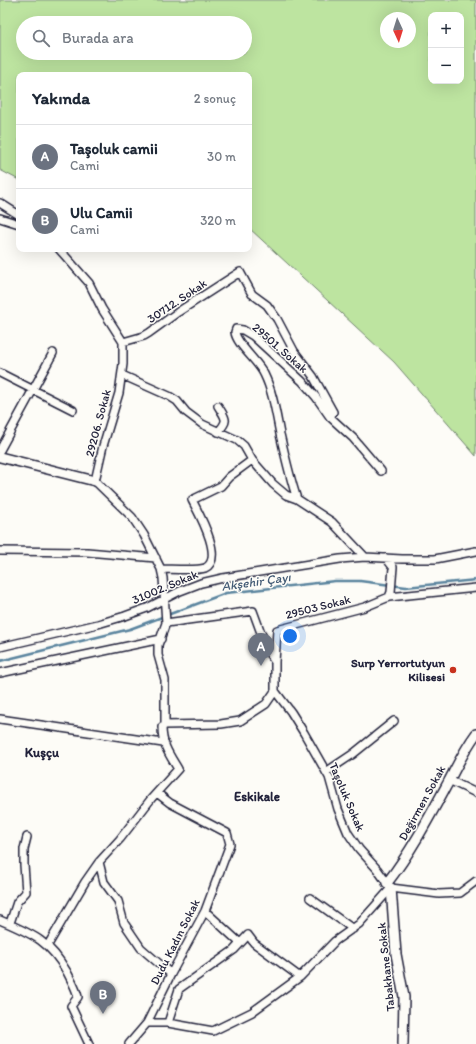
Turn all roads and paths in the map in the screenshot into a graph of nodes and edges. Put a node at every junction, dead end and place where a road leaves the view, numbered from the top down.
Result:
1 (0, 203) edge
2 (16, 213) edge
3 (0, 218) edge
4 (16, 223) edge
5 (62, 252) edge
6 (123, 342) junction
7 (53, 353) dead end
8 (0, 373) edge
9 (122, 375) junction
10 (33, 389) junction
11 (218, 406) dead end
12 (73, 410) dead end
13 (330, 417) junction
14 (218, 432) junction
15 (0, 450) edge
16 (0, 457) edge
17 (252, 460) junction
18 (381, 471) dead end
19 (95, 481) junction
20 (297, 499) junction
21 (0, 551) edge
22 (476, 551) edge
23 (365, 557) junction
24 (156, 558) junction
25 (386, 558) junction
26 (161, 569) junction
27 (476, 588) edge
28 (390, 595) junction
29 (164, 599) junction
30 (166, 623) junction
31 (161, 639) junction
32 (0, 647) edge
33 (275, 662) junction
34 (0, 673) edge
35 (275, 691) junction
36 (0, 720) edge
37 (394, 721) dead end
38 (165, 725) junction
39 (476, 734) edge
40 (163, 742) junction
41 (326, 772) junction
42 (449, 780) junction
43 (157, 793) junction
44 (476, 793) edge
45 (27, 836) dead end
46 (99, 862) junction
47 (476, 881) edge
48 (389, 886) junction
49 (310, 898) dead end
50 (205, 911) junction
51 (4, 923) edge
52 (353, 929) junction
53 (240, 943) junction
54 (48, 945) junction
55 (171, 974) junction
56 (300, 977) junction
57 (147, 1023) junction
58 (168, 1023) junction
59 (85, 1043) edge
60 (129, 1044) edge
61 (403, 1044) edge

1 - 2 street
3 - 4 street
5 - 6 street
6 - 9 street, 29206. Sokak
6 - 13 street, 30712. Sokak
7 - 10 street
8 - 10 street
9 - 14 street
9 - 19 street, 29206. Sokak
10 - 12 street
10 - 15 street
11 - 14 street
13 - 18 street, 29501. Sokak
13 - 20 street, 29501. Sokak
14 - 17 street
16 - 19 street
17 - 20 street
17 - 26 street
19 - 24 street
20 - 23 street
21 - 24 street
22 - 25 street, 31002. Sokak
23 - 25 street, 31002. Sokak
23 - 29 street, 31002. Sokak
24 - 26 street
25 - 28 street
26 - 29 street
27 - 28 street
28 - 33 street, 29503 Sokak
29 - 30 street
29 - 32 street, 31002. Sokak
30 - 31 street
30 - 33 street
31 - 34 street
31 - 38 street
33 - 35 street
35 - 38 street
35 - 41 street, Taşoluk Sokak
36 - 40 street
37 - 41 street
38 - 40 street
39 - 42 street, Değirmen Sokak
40 - 43 street
41 - 48 street, Taşoluk Sokak
42 - 44 street
42 - 48 street, Değirmen Sokak
43 - 46 street
43 - 50 street, Dudu Kadın Sokak
45 - 51 street
46 - 54 street
46 - 55 street
47 - 48 street
48 - 52 street
48 - 61 street, Tabakhane Sokak
49 - 52 street
50 - 53 street
50 - 55 street, Dudu Kadın Sokak
51 - 54 street
52 - 56 street
53 - 56 street
53 - 58 street
54 - 59 street
55 - 57 street, Dudu Kadın Sokak
56 - 58 street
57 - 58 street
57 - 60 street, Dudu Kadın Sokak

